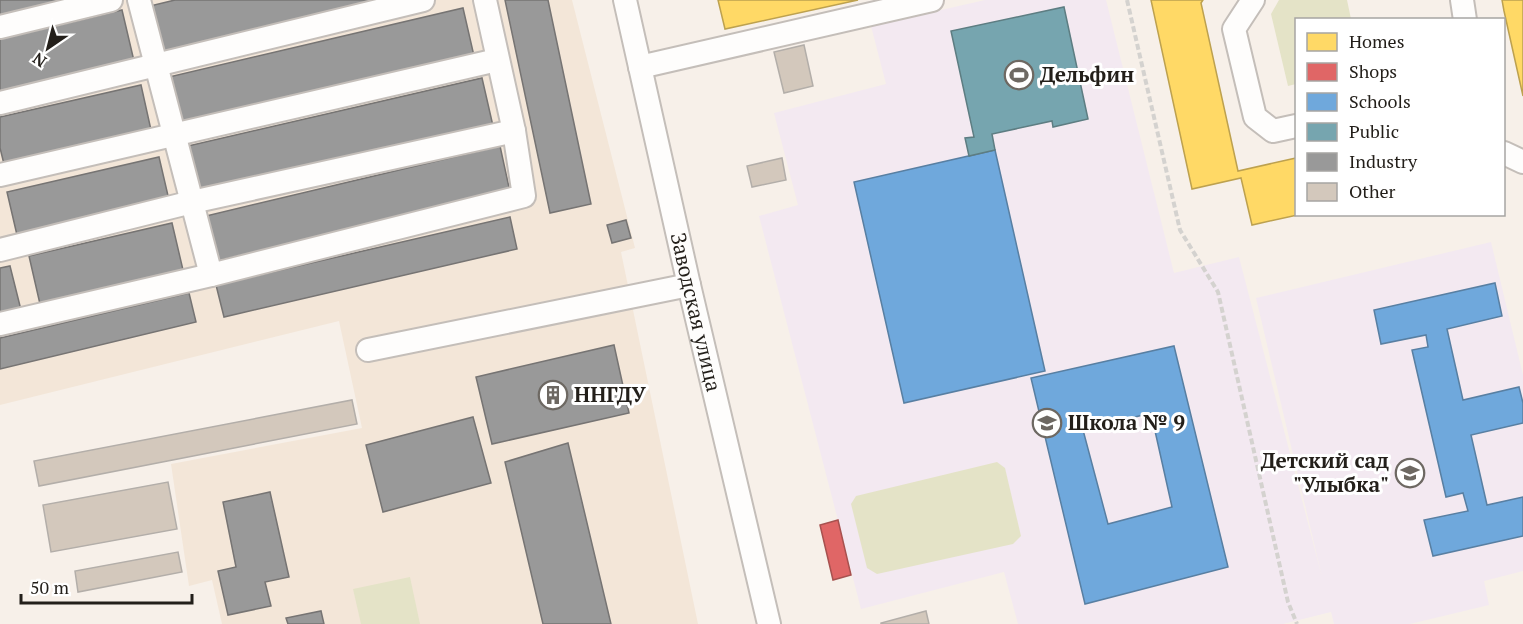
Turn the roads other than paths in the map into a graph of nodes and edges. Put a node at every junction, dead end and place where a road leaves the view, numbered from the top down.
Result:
1 (111, 0) edge
2 (139, 0) edge
3 (423, 0) edge
4 (485, 0) edge
5 (625, 0) edge
6 (932, 0) edge
7 (1253, 0) edge
8 (1462, 0) edge
9 (1465, 18) edge
10 (0, 27) edge
11 (497, 60) junction
12 (156, 65) junction
13 (640, 67) junction
14 (0, 103) edge
15 (1295, 126) edge
16 (514, 131) junction
17 (174, 134) junction
18 (1505, 154) edge
19 (1523, 162) edge
20 (0, 175) edge
21 (192, 202) junction
22 (0, 250) edge
23 (211, 275) junction
24 (689, 285) junction
25 (0, 324) edge
26 (368, 350) dead end
27 (769, 624) edge

1 - 10 street
2 - 12 street
3 - 12 street
4 - 11 street
5 - 13 street, Заводская улица
6 - 13 street
7 - 15 street
8 - 9 street
11 - 16 street
11 - 17 street
12 - 14 street
12 - 17 street
13 - 24 street, Заводская улица
16 - 21 street
16 - 23 street
17 - 20 street
17 - 21 street
18 - 19 street
21 - 22 street
21 - 23 street
23 - 25 street
24 - 26 street
24 - 27 street, Заводская улица

